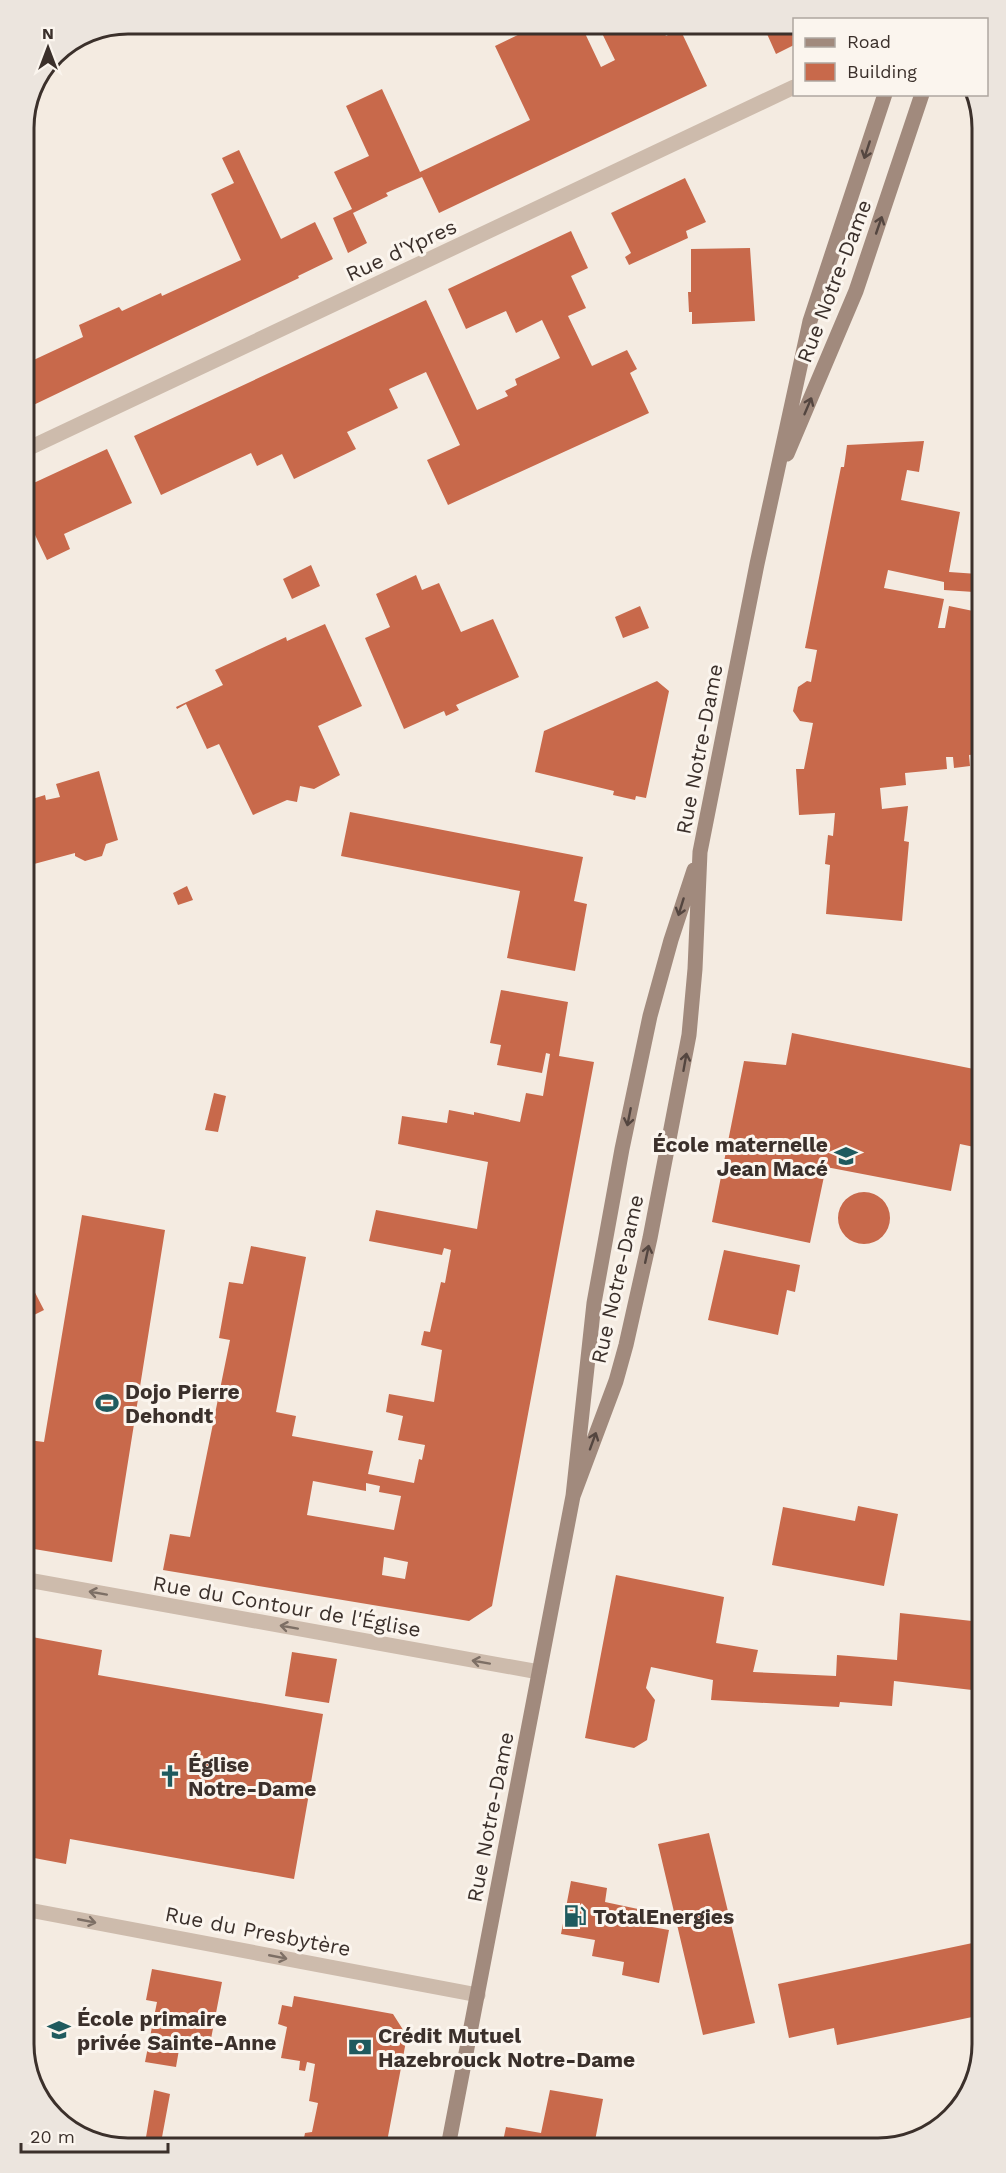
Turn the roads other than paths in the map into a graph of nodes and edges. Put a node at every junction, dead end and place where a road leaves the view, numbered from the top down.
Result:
1 (793, 88) edge
2 (884, 96) edge
3 (921, 96) edge
4 (35, 445) edge
5 (776, 479) junction
6 (700, 852) junction
7 (573, 1496) junction
8 (34, 1581) edge
9 (539, 1672) junction
10 (34, 1911) edge
11 (478, 1995) junction
12 (450, 2138) edge

1 - 4 street, Rue d'Ypres
2 -> 5 main road, Rue Notre-Dame
5 -> 3 main road, Rue Notre-Dame
5 - 6 main road, Rue Notre-Dame
6 -> 7 main road, Rue Notre-Dame
7 -> 6 main road, Rue Notre-Dame
7 - 9 main road, Rue Notre-Dame
9 -> 8 street, Rue du Contour de l'Église
9 - 11 main road, Rue Notre-Dame
10 -> 11 street, Rue du Presbytère
11 - 12 main road, Rue Notre-Dame

